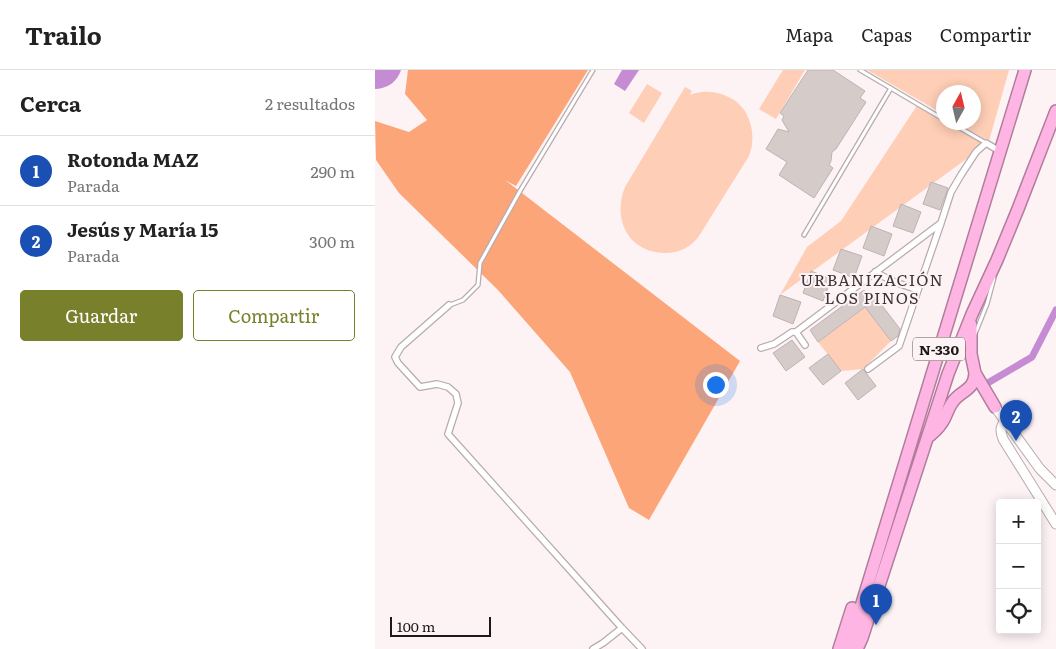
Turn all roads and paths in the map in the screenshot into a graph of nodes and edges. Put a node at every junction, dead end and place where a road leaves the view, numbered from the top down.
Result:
1 (593, 70) edge
2 (860, 70) edge
3 (1019, 70) edge
4 (1025, 70) edge
5 (891, 88) junction
6 (936, 115) edge
7 (1055, 115) edge
8 (964, 130) edge
9 (991, 146) junction
10 (980, 212) junction
11 (941, 223) junction
12 (804, 235) dead end
13 (997, 260) junction
14 (875, 272) junction
15 (918, 290) junction
16 (449, 305) joint
17 (972, 314) junction
18 (796, 332) junction
19 (805, 345) dead end
20 (971, 346) junction
21 (761, 348) dead end
22 (868, 369) dead end
23 (975, 373) junction
24 (965, 393) junction
25 (995, 407) junction
26 (1005, 421) junction
27 (927, 438) junction
28 (897, 485) junction
29 (1056, 485) edge
30 (1056, 524) edge
31 (622, 628) junction
32 (862, 644) edge
33 (593, 649) edge
34 (642, 649) edge
35 (839, 649) edge
36 (848, 649) edge
37 (857, 649) edge

1 - 16 lane
2 - 5 lane
3 - 9 highway
4 - 10 highway, N-330
5 - 6 lane
5 - 12 lane
7 - 13 highway, N-330
8 - 9 lane
9 - 10 highway
9 - 11 street
10 - 28 highway, N-330
11 - 14 street
11 - 15 street
13 - 17 highway, N-330
13 - 20 lane
14 - 15 street
14 - 18 street
15 - 22 street
16 - 31 street
17 - 20 highway
17 - 27 highway, N-330
18 - 19 street
18 - 21 street
20 - 23 highway
23 - 24 highway
23 - 25 highway
24 - 25 highway
24 - 27 highway
25 - 26 street
26 - 29 street
26 - 30 street
27 - 32 highway, N-330
28 - 35 highway
28 - 36 highway, N-330
31 - 33 street
31 - 34 street
32 - 37 highway, N-330

